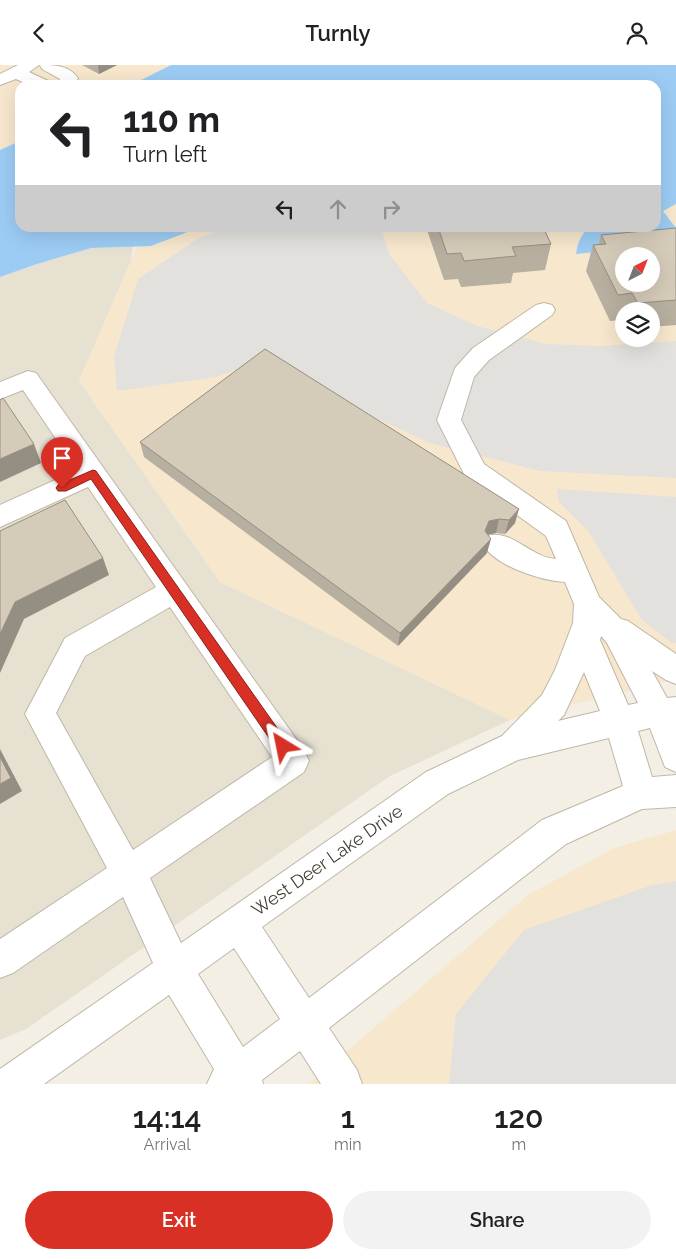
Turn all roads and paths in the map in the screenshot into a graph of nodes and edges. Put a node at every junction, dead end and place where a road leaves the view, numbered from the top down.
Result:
1 (48, 65) edge
2 (27, 67) edge
3 (0, 80) edge
4 (38, 80) edge
5 (69, 80) edge
6 (544, 310) dead end
7 (0, 391) edge
8 (93, 474) junction
9 (0, 517) edge
10 (496, 544) dead end
11 (574, 571) junction
12 (174, 591) junction
13 (592, 616) junction
14 (676, 671) edge
15 (667, 711) edge
16 (619, 721) junction
17 (513, 745) junction
18 (676, 757) edge
19 (676, 791) edge
20 (641, 795) junction
21 (128, 872) junction
22 (239, 923) junction
23 (0, 960) edge
24 (174, 969) junction
25 (304, 1024) junction
26 (236, 1081) edge
27 (12, 1084) edge
28 (343, 1084) edge

1 - 5 street
2 - 3 street
2 - 4 street
6 - 11 street
7 - 8 street
8 - 9 street
8 - 12 street
10 - 11 street
11 - 13 street
12 - 21 street
12 - 21 street
13 - 14 street
13 - 15 street
13 - 16 street
13 - 17 street
15 - 16 street, West Deer Lake Drive
15 - 18 street
16 - 17 street, West Deer Lake Drive
16 - 20 street
17 - 22 street, West Deer Lake Drive
19 - 20 street
20 - 25 street
21 - 23 street
21 - 24 street
22 - 24 street, West Deer Lake Drive
22 - 25 street
24 - 26 street
24 - 27 street, West Deer Lake Drive
25 - 26 street
25 - 28 street

